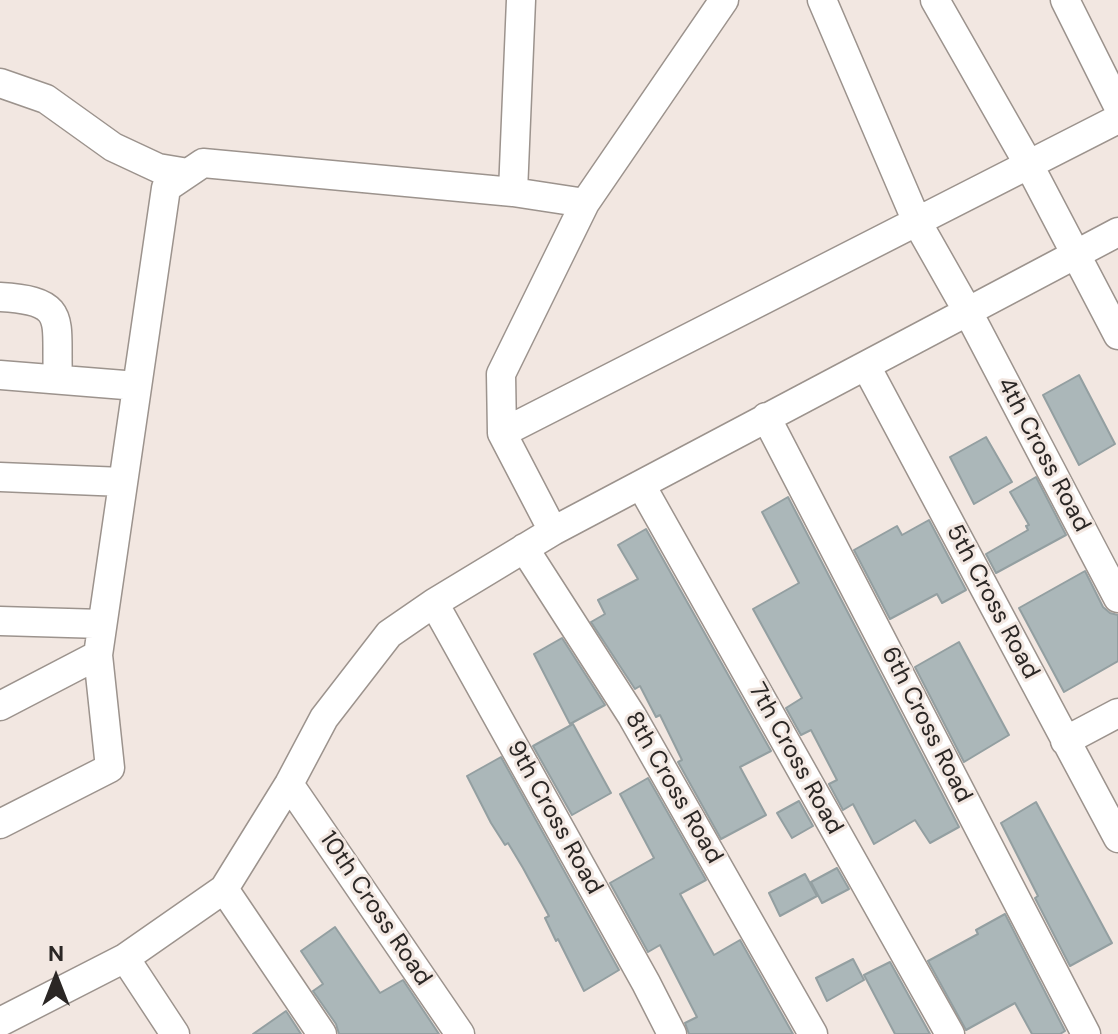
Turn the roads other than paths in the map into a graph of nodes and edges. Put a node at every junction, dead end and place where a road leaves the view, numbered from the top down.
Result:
1 (521, 0) edge
2 (724, 0) edge
3 (822, 0) edge
4 (935, 0) edge
5 (1065, 0) edge
6 (0, 83) edge
7 (1118, 106) edge
8 (1118, 119) edge
9 (1029, 165) junction
10 (171, 176) junction
11 (513, 192) junction
12 (585, 203) junction
13 (917, 222) junction
14 (1118, 232) edge
15 (1076, 255) junction
16 (0, 297) edge
17 (968, 312) junction
18 (1118, 335) edge
19 (866, 366) junction
20 (0, 375) edge
21 (58, 379) junction
22 (137, 386) junction
23 (766, 417) junction
24 (502, 433) junction
25 (0, 477) edge
26 (123, 482) junction
27 (641, 485) junction
28 (553, 531) junction
29 (524, 548) junction
30 (1118, 598) edge
31 (434, 603) junction
32 (0, 621) edge
33 (102, 624) junction
34 (98, 655) junction
35 (0, 706) edge
36 (1118, 713) edge
37 (1065, 741) junction
38 (289, 784) junction
39 (0, 824) edge
40 (1118, 838) edge
41 (224, 889) junction
42 (125, 958) junction
43 (0, 1022) edge
44 (175, 1034) edge
45 (322, 1034) edge
46 (460, 1034) edge
47 (672, 1034) edge
48 (813, 1034) edge
49 (950, 1034) edge
50 (1086, 1034) edge

1 - 11 street
2 - 12 street
3 - 13 street, 4th Cross Road
4 - 9 street
5 - 7 street
6 - 10 street
8 - 9 street
9 - 13 street
9 - 15 street
10 - 11 street
10 - 22 street
11 - 12 street
12 - 24 street
13 - 17 street, 4th Cross Road
13 - 24 street
14 - 15 street
15 - 17 street
15 - 18 street
16 - 21 street
17 - 19 street
17 - 30 street, 4th Cross Road
19 - 23 street
19 - 37 street, 5th Cross Road
20 - 21 street
21 - 22 street
22 - 26 street
23 - 27 street
23 - 50 street, 6th Cross Road
24 - 28 street
25 - 26 street
26 - 33 street
27 - 28 street
27 - 49 street, 7th Cross Road
28 - 29 street
29 - 31 street
29 - 48 street, 8th Cross Road
31 - 38 street
31 - 47 street, 9th Cross Road
32 - 33 street
33 - 34 street
34 - 35 street
34 - 39 street
36 - 37 street
37 - 40 street, 5th Cross Road
38 - 41 street
38 - 46 street, 10th Cross Road
41 - 42 street
41 - 45 street
42 - 43 street
42 - 44 street

